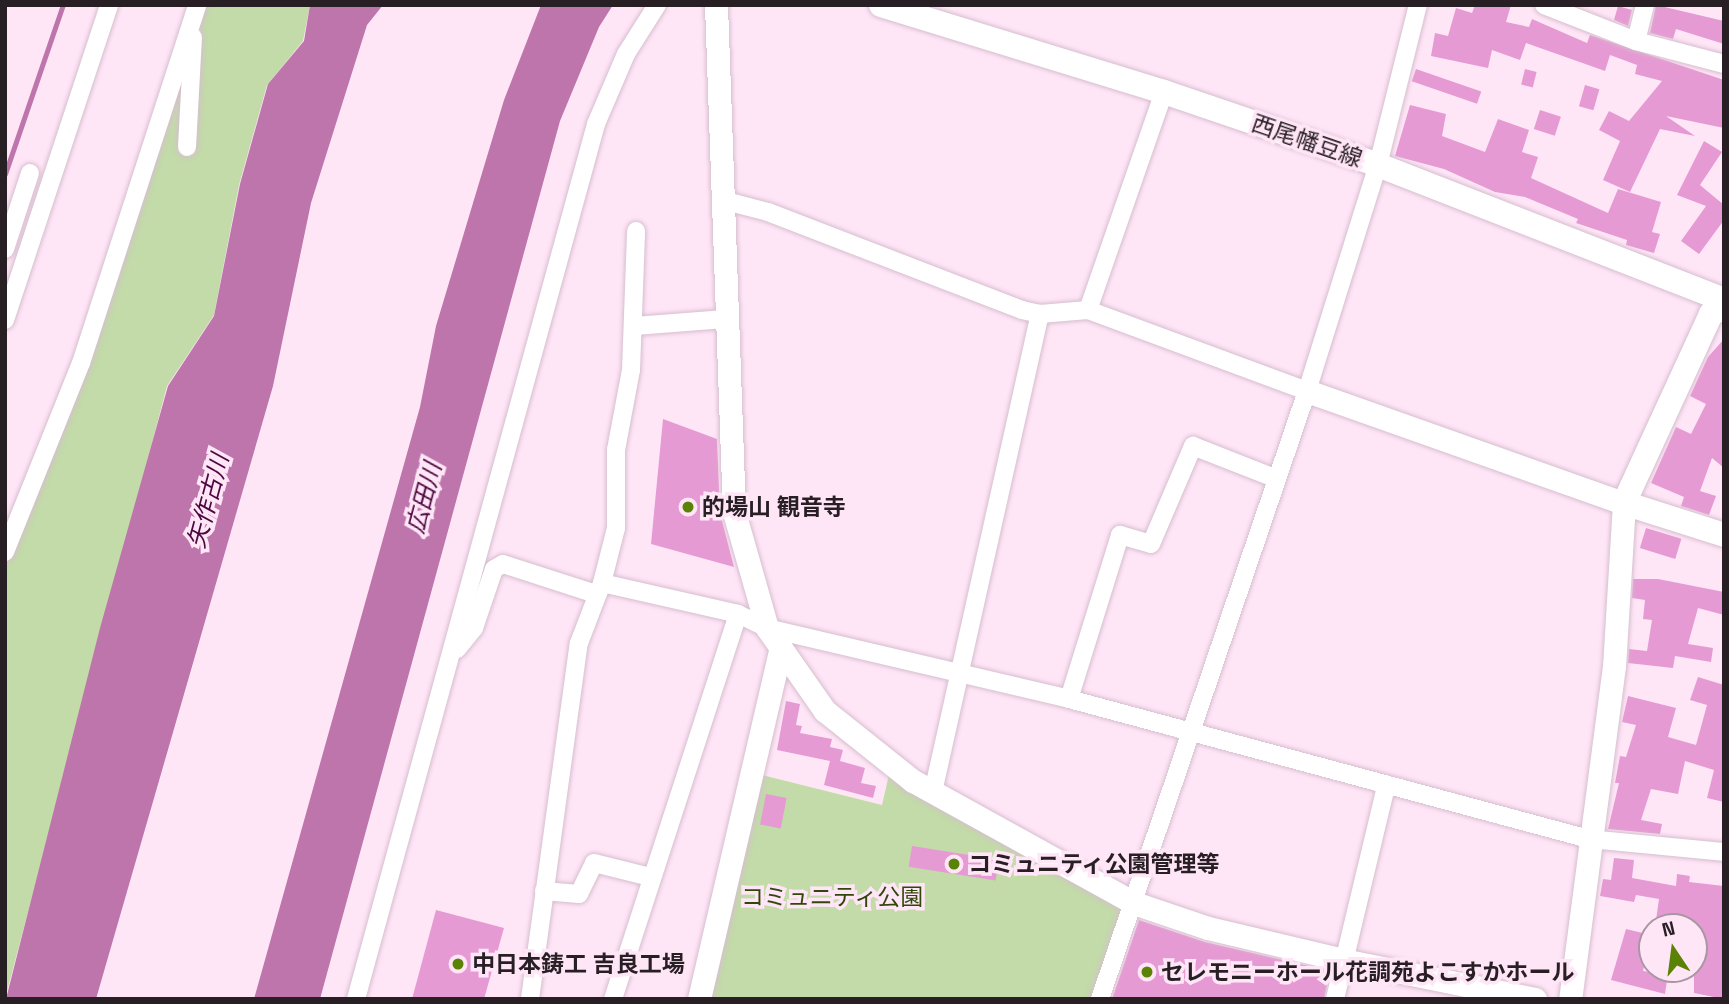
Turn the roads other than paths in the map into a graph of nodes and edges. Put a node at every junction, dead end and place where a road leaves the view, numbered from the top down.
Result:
1 (109, 5) edge
2 (657, 5) edge
3 (716, 5) edge
4 (881, 5) edge
5 (1418, 5) edge
6 (1544, 5) edge
7 (1645, 5) edge
8 (195, 9) edge
9 (1636, 41) junction
10 (1724, 64) edge
11 (1164, 92) junction
12 (187, 147) dead end
13 (1378, 165) junction
14 (30, 173) dead end
15 (722, 200) junction
16 (636, 231) dead end
17 (5, 249) edge
18 (1724, 300) edge
19 (1724, 307) edge
20 (1088, 310) junction
21 (1040, 314) junction
22 (726, 319) junction
23 (5, 320) edge
24 (634, 326) junction
25 (1307, 391) junction
26 (1277, 479) junction
27 (1624, 503) junction
28 (1724, 535) edge
29 (5, 552) edge
30 (599, 588) junction
31 (738, 614) junction
32 (767, 628) junction
33 (780, 651) junction
34 (452, 654) junction
35 (960, 675) junction
36 (1069, 699) junction
37 (1192, 732) junction
38 (1386, 787) junction
39 (933, 792) junction
40 (1589, 839) junction
41 (1724, 852) edge
42 (650, 877) junction
43 (544, 891) junction
44 (1134, 903) junction
45 (1343, 960) junction
46 (1512, 996) edge
47 (616, 998) edge
48 (356, 999) edge
49 (530, 999) edge
50 (699, 999) edge
51 (1100, 999) edge
52 (1335, 999) edge
53 (1535, 999) edge
54 (1570, 999) edge

1 - 23 street
2 - 34 street
3 - 15 street
4 - 11 main road, 西尾幡豆線
5 - 13 street
6 - 9 street
7 - 9 street
8 - 12 street
8 - 29 street
9 - 10 street
11 - 13 main road, 西尾幡豆線
11 - 20 street
13 - 18 main road, 西尾幡豆線
13 - 25 street
14 - 17 street
15 - 21 street
15 - 22 street
16 - 24 street
19 - 27 main road
20 - 21 street
20 - 25 street
21 - 35 street
22 - 24 street
22 - 32 street
24 - 30 street
25 - 26 street
25 - 27 street
26 - 36 street
26 - 37 street
27 - 28 main road
27 - 40 street
30 - 31 street
30 - 34 street
30 - 43 street
31 - 32 street
31 - 42 street
32 - 33 street
32 - 35 street
33 - 39 street
33 - 50 street
34 - 48 street
35 - 36 street
35 - 39 street
36 - 37 street
37 - 38 street
37 - 44 street
38 - 40 street
38 - 45 street
39 - 44 street
40 - 41 street
40 - 54 street
42 - 43 street
42 - 47 street
43 - 49 street
44 - 45 street
44 - 51 street
45 - 46 street
45 - 52 street
46 - 53 street

